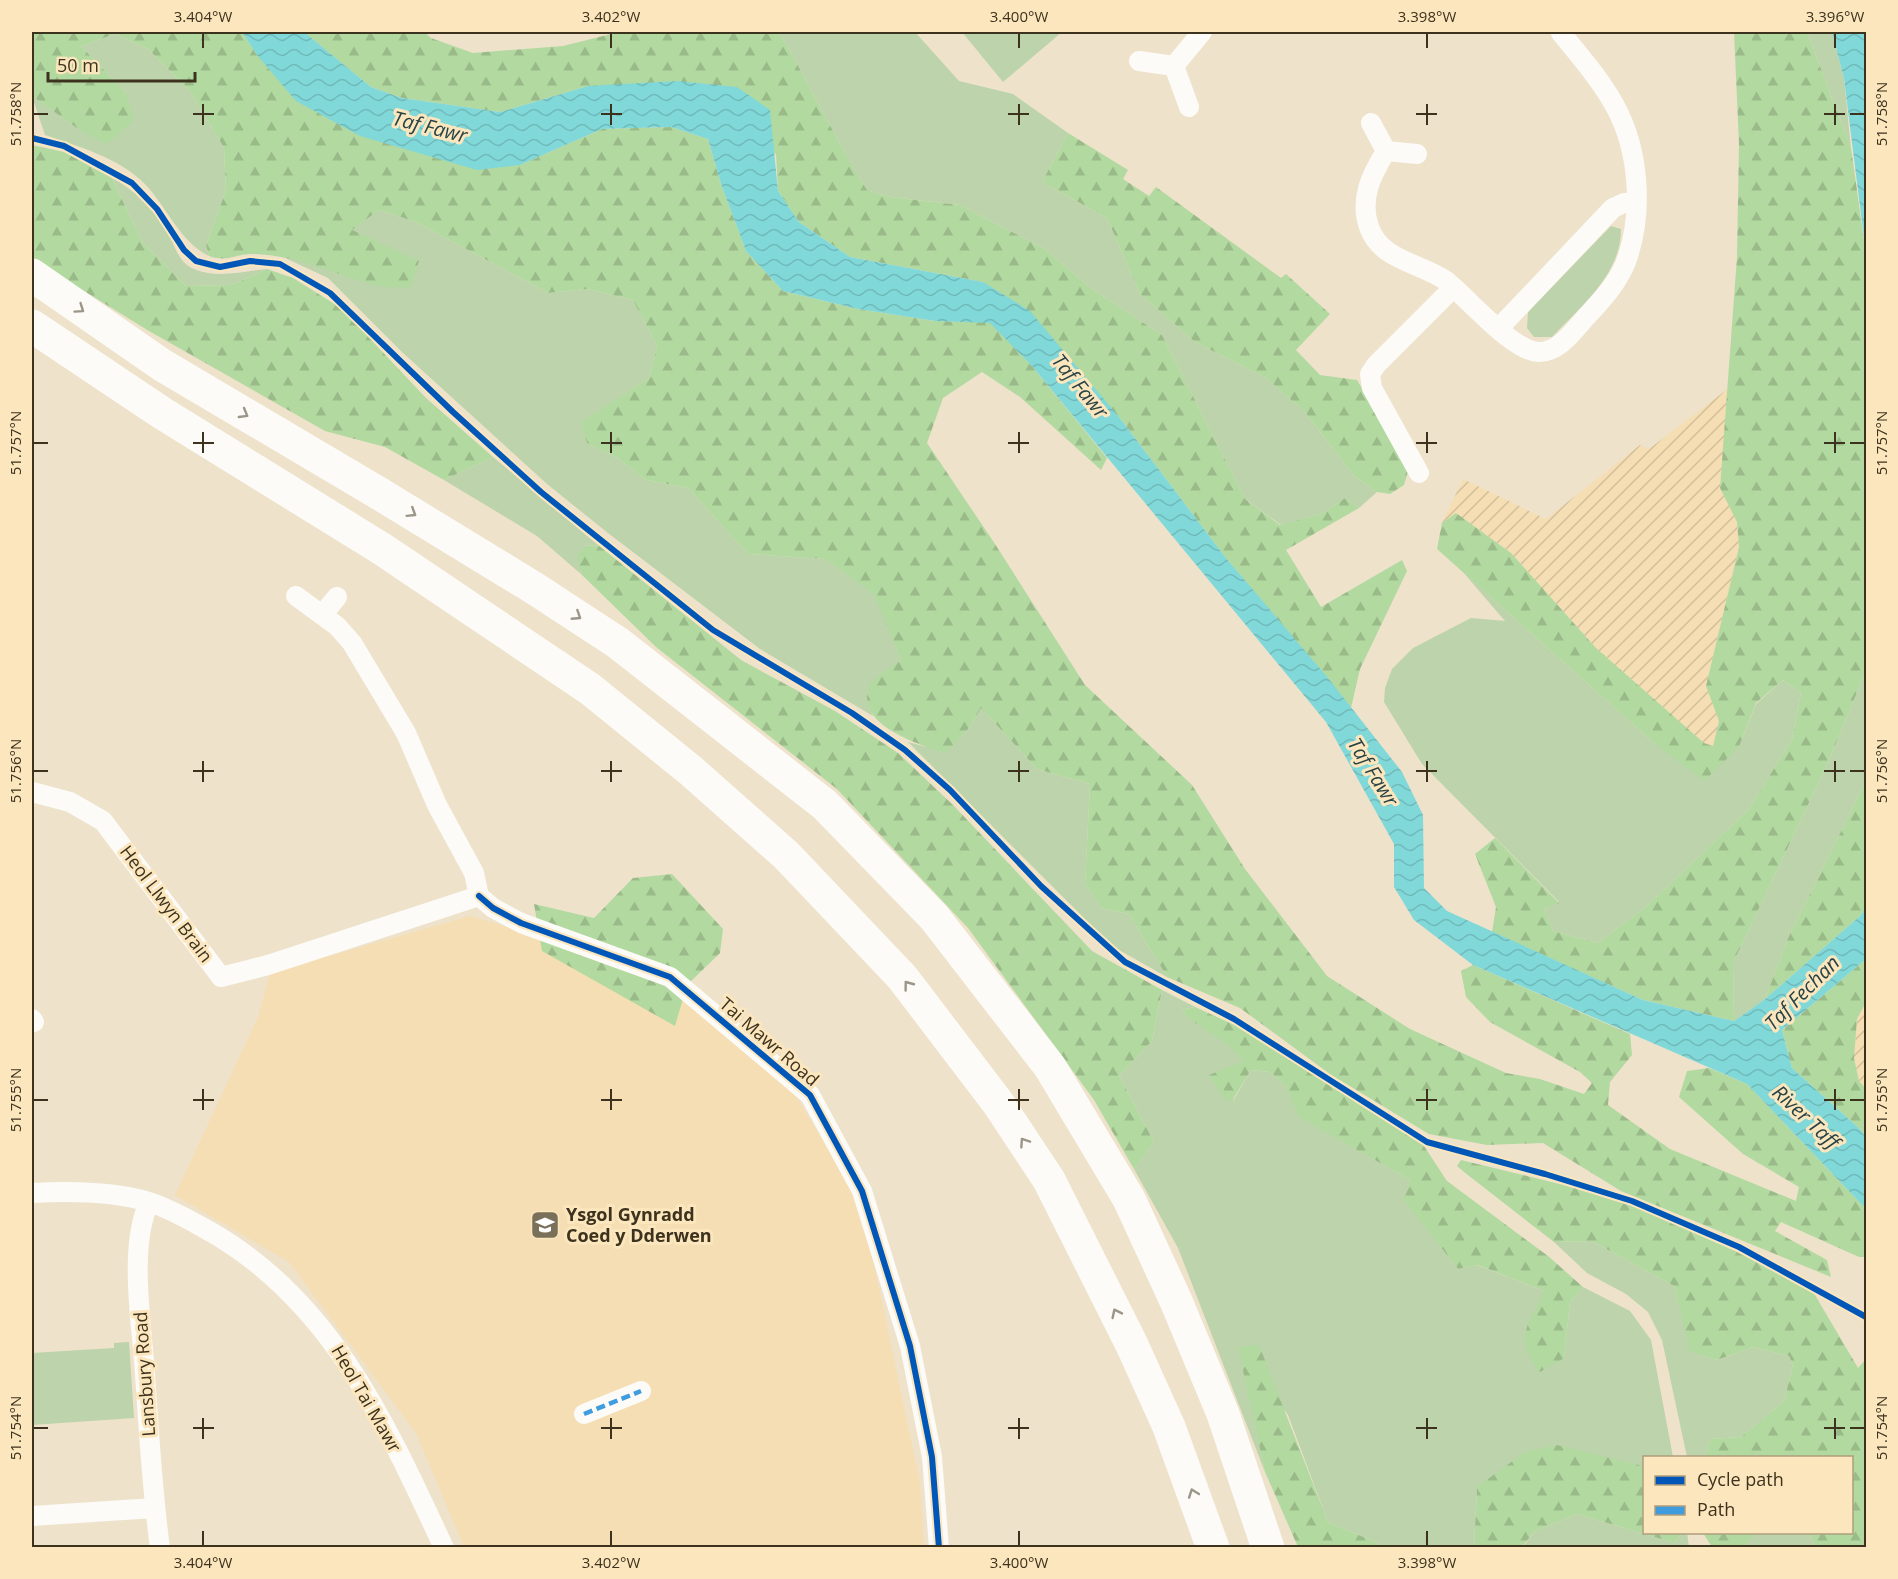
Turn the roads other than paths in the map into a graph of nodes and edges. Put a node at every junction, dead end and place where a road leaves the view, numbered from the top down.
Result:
1 (1202, 32) edge
2 (1559, 32) edge
3 (1139, 61) dead end
4 (1174, 66) junction
5 (1189, 107) dead end
6 (1371, 123) dead end
7 (1386, 151) junction
8 (1417, 154) dead end
9 (1636, 202) junction
10 (32, 275) edge
11 (1453, 288) junction
12 (32, 326) edge
13 (1498, 329) junction
14 (1419, 473) dead end
15 (296, 596) dead end
16 (337, 597) dead end
17 (322, 615) junction
18 (32, 792) edge
19 (479, 896) junction
20 (32, 1193) edge
21 (149, 1202) junction
22 (641, 1390) dead end
23 (584, 1414) dead end
24 (154, 1509) junction
25 (32, 1516) edge
26 (160, 1548) edge
27 (444, 1548) edge
28 (939, 1548) edge
29 (1213, 1548) edge
30 (1268, 1548) edge

1 - 4 street
2 - 9 street
3 - 4 street
4 - 5 street
6 - 7 street
7 - 8 street
7 - 11 street
9 - 13 street
9 - 13 street
10 -> 30 highway
11 - 13 street
11 - 14 street
29 -> 12 highway
15 - 17 street
16 - 17 street
17 - 19 street
18 - 19 street, Heol Llwyn Brain
19 - 28 street, Tai Mawr Road
20 - 21 street, Heol Tai Mawr
21 - 24 street, Lansbury Road
21 - 27 street, Heol Tai Mawr
22 - 23 street
24 - 25 street
24 - 26 street, Lansbury Road

